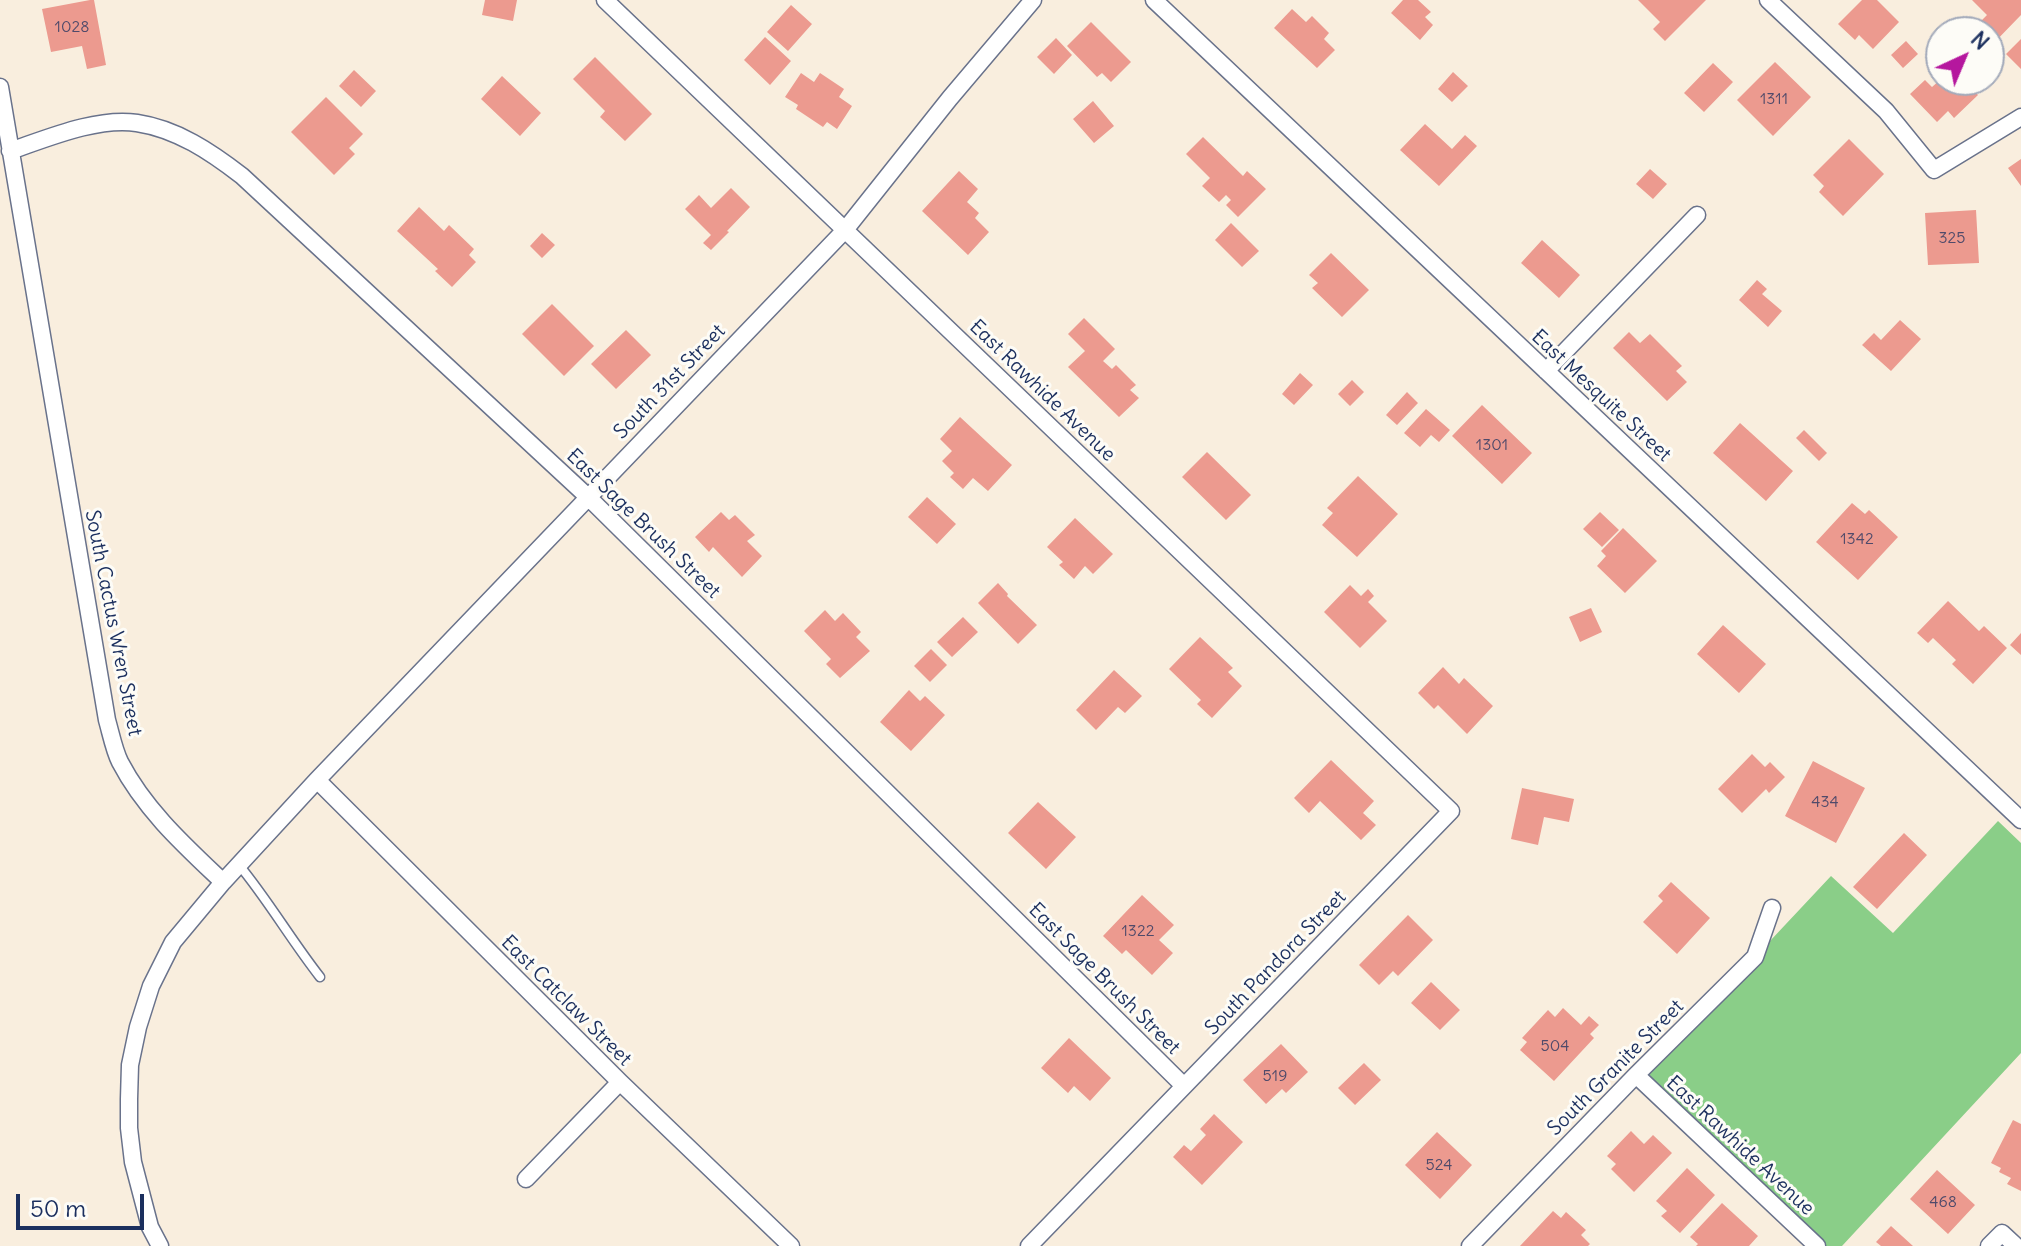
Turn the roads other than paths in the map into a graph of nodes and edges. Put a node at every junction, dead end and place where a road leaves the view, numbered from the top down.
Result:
1 (605, 0) edge
2 (1033, 0) edge
3 (1154, 0) edge
4 (1768, 0) edge
5 (0, 87) edge
6 (2021, 117) edge
7 (10, 151) junction
8 (1697, 215) dead end
9 (845, 230) junction
10 (1546, 371) junction
11 (588, 497) junction
12 (317, 780) junction
13 (1451, 811) joint
14 (2021, 820) edge
15 (239, 865) junction
16 (223, 882) junction
17 (1772, 908) dead end
18 (320, 977) dead end
19 (1636, 1075) junction
20 (620, 1082) junction
21 (1184, 1086) junction
22 (526, 1179) dead end
23 (160, 1246) edge
24 (791, 1246) edge
25 (1029, 1246) edge
26 (1470, 1246) edge
27 (1817, 1246) edge
28 (1989, 1246) edge
29 (2016, 1246) edge

1 - 9 street, East Rawhide Avenue
2 - 9 street, South 31st Street
3 - 10 street, East Mesquite Street
4 - 6 street
5 - 7 street, South Cactus Wren Street
7 - 11 street, East Sage Brush Street
7 - 16 street, South Cactus Wren Street
8 - 10 street
9 - 11 street, South 31st Street
9 - 13 street, East Rawhide Avenue
10 - 14 street, East Mesquite Street
11 - 12 street, South 31st Street
11 - 21 street, East Sage Brush Street
12 - 15 street, South 31st Street
12 - 20 street, East Catclaw Street
13 - 21 street, South Pandora Street
15 - 16 street, South 31st Street
15 - 18 lane
16 - 23 street
17 - 19 street, South Granite Street
19 - 26 street, South Granite Street
19 - 27 street, East Rawhide Avenue
20 - 22 street
20 - 24 street, East Catclaw Street
21 - 25 street, South Pandora Street
28 - 29 street

